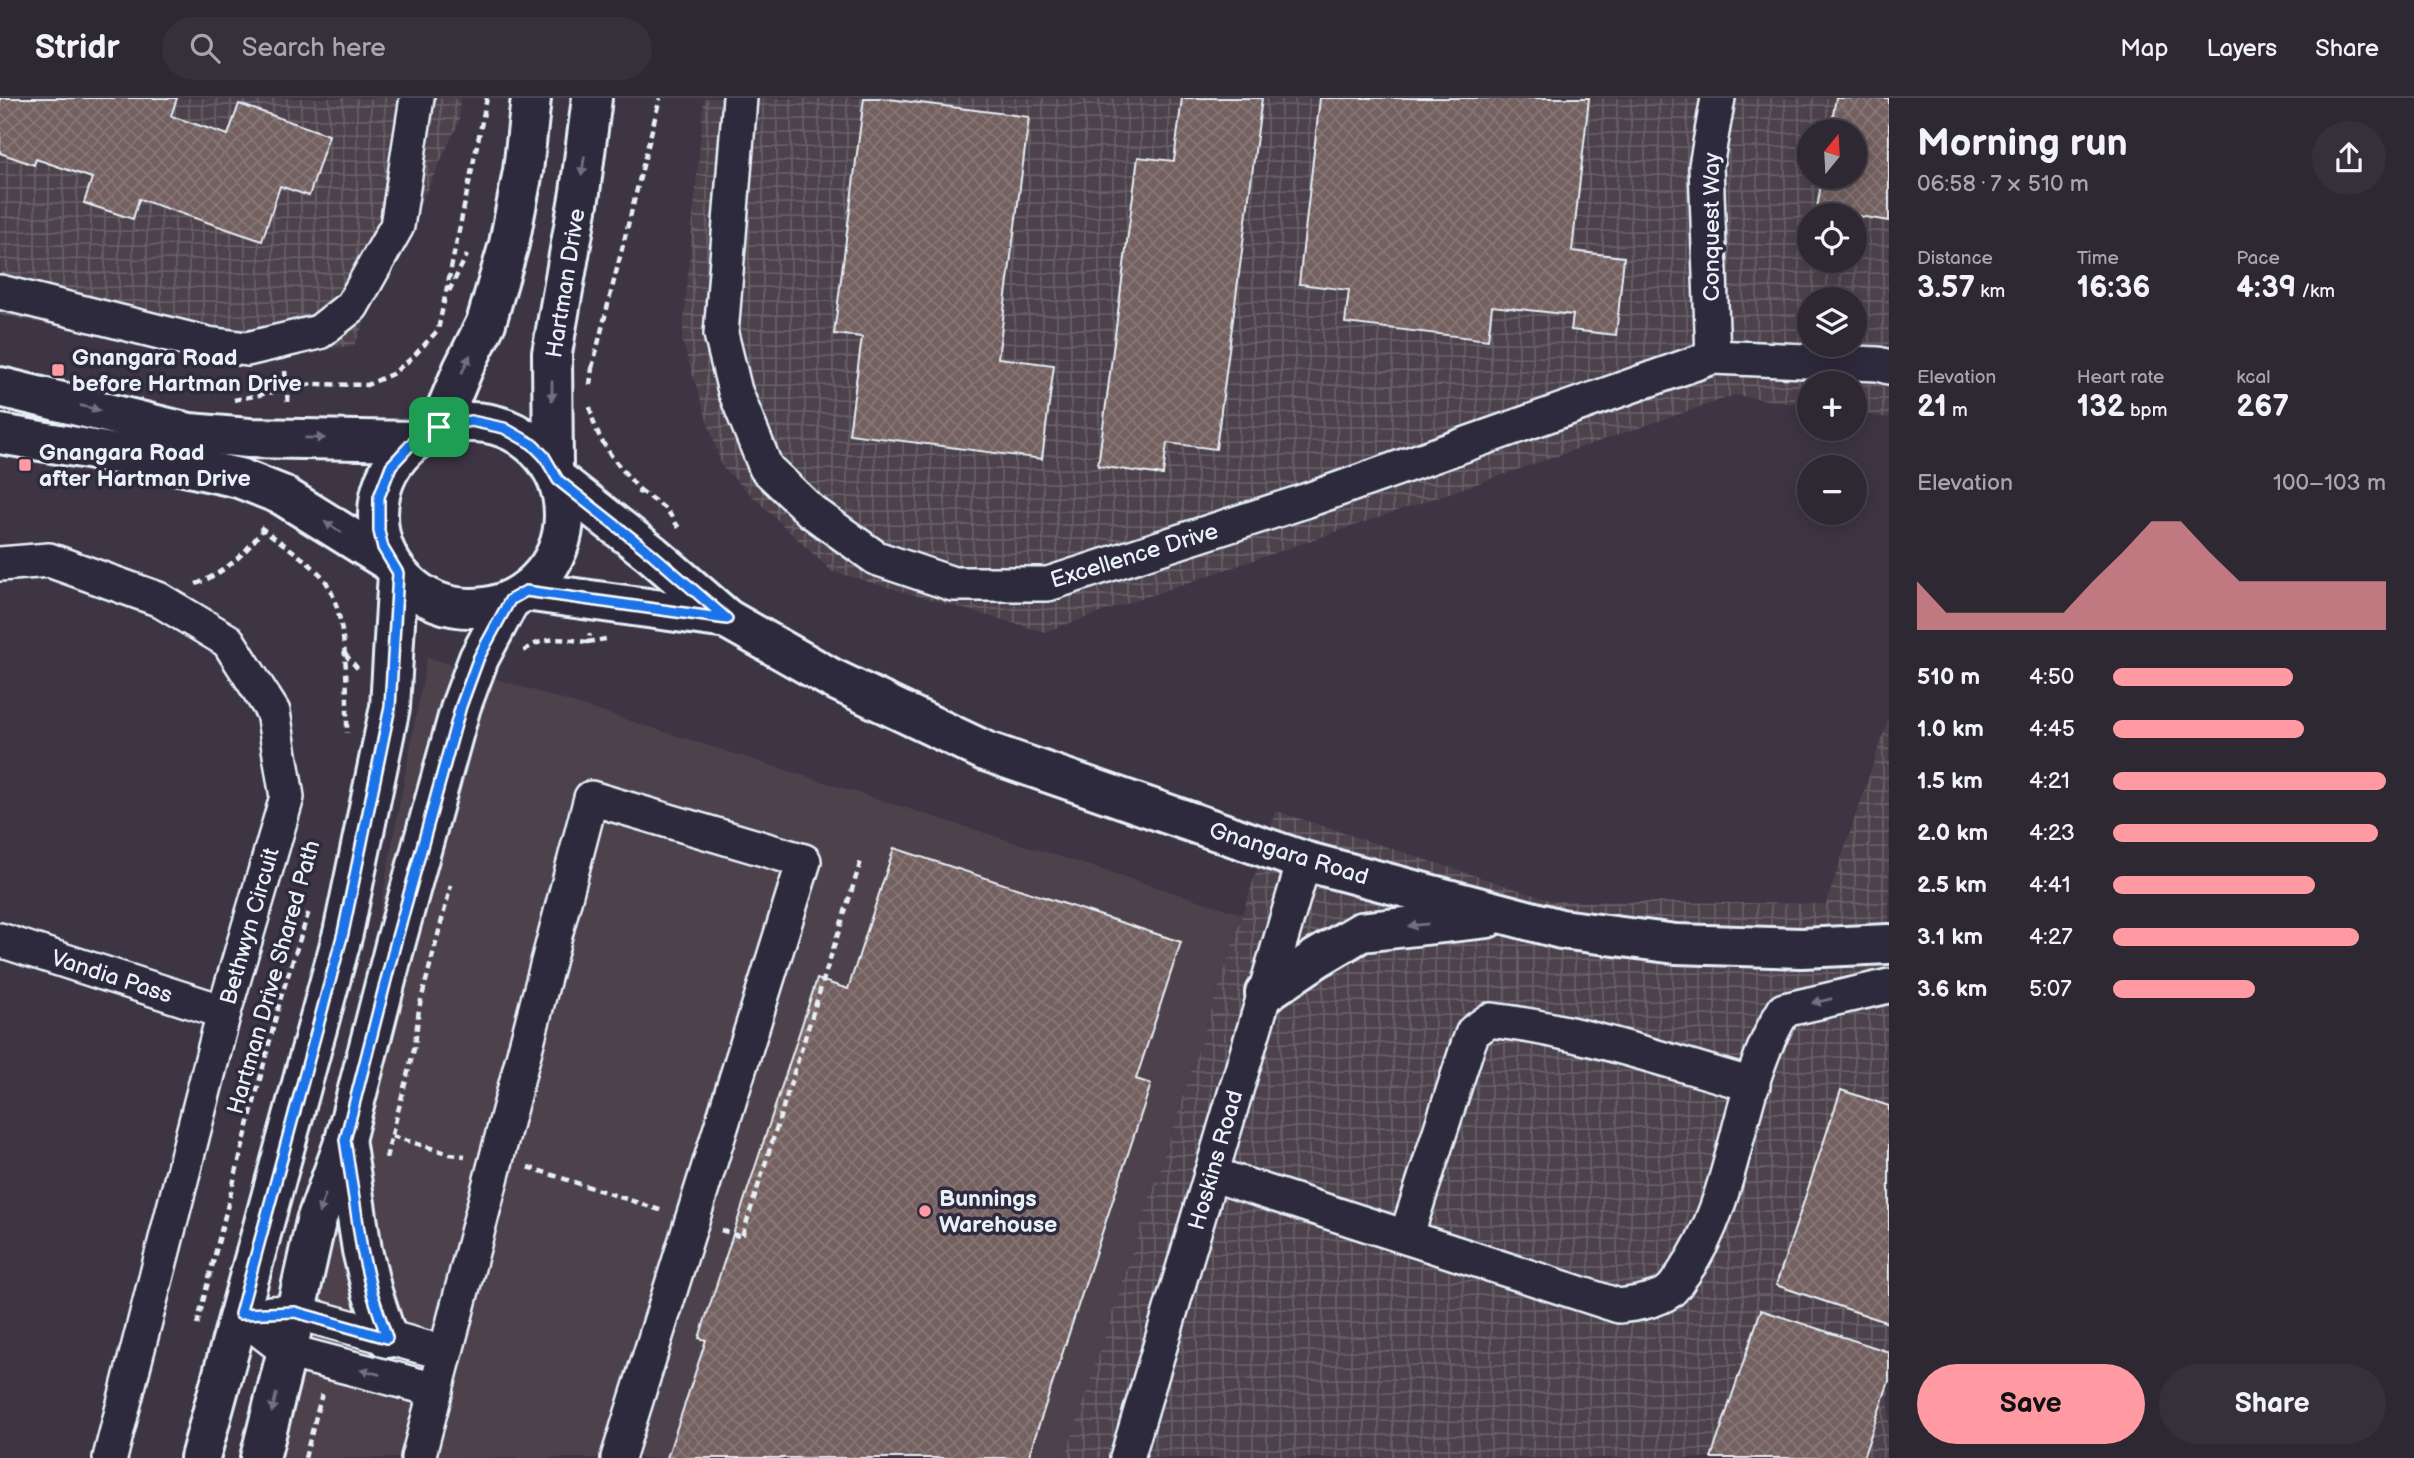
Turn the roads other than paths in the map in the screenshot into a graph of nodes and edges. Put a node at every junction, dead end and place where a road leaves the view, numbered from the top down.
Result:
1 (417, 98) edge
2 (531, 98) edge
3 (592, 98) edge
4 (740, 98) edge
5 (1718, 98) edge
6 (0, 292) edge
7 (1713, 357) junction
8 (1889, 367) edge
9 (0, 387) edge
10 (0, 434) edge
11 (427, 434) junction
12 (556, 475) junction
13 (0, 564) edge
14 (394, 568) junction
15 (518, 596) junction
16 (727, 619) junction
17 (1304, 861) junction
18 (1510, 916) junction
19 (0, 940) edge
20 (1889, 944) edge
21 (1889, 986) edge
22 (1265, 993) junction
23 (224, 1012) junction
24 (1753, 1085) junction
25 (345, 1140) junction
26 (1211, 1174) junction
27 (1405, 1237) junction
28 (295, 1312) junction
29 (240, 1314) junction
30 (387, 1338) junction
31 (287, 1351) junction
32 (445, 1353) junction
33 (436, 1390) junction
34 (110, 1458) edge
35 (201, 1458) edge
36 (260, 1458) edge
37 (418, 1458) edge
38 (618, 1458) edge
39 (1127, 1458) edge

1 - 6 street
11 -> 2 main road
3 -> 12 main road, Hartman Drive
4 - 7 street, Excellence Drive
5 - 7 street, Conquest Way
7 - 8 street, Excellence Drive
9 -> 11 main road
14 -> 10 main road
11 - 12 main road
11 - 14 main road
12 - 15 main road
12 - 16 main road, Gnangara Road
13 - 23 street, Bethwyn Circuit
14 - 15 main road
14 - 29 main road
15 - 16 main road, Gnangara Road
15 - 25 main road
16 - 17 main road, Gnangara Road
17 - 18 main road, Gnangara Road
17 - 22 street, Hoskins Road
18 - 20 main road, Gnangara Road
18 -> 22 main road
19 - 23 street, Vandia Pass
21 -> 24 street
22 - 26 street, Hoskins Road
23 - 34 street, Bethwyn Circuit
24 - 27 street
24 - 27 street
25 -> 28 main road
25 - 30 main road
26 - 27 street
26 - 39 street, Hoskins Road
28 - 29 street
28 - 30 street
28 - 31 main road
29 - 31 street
29 - 35 main road
30 - 32 street
33 -> 31 street
31 -> 36 main road
32 - 33 street
32 - 38 street
33 - 37 street

